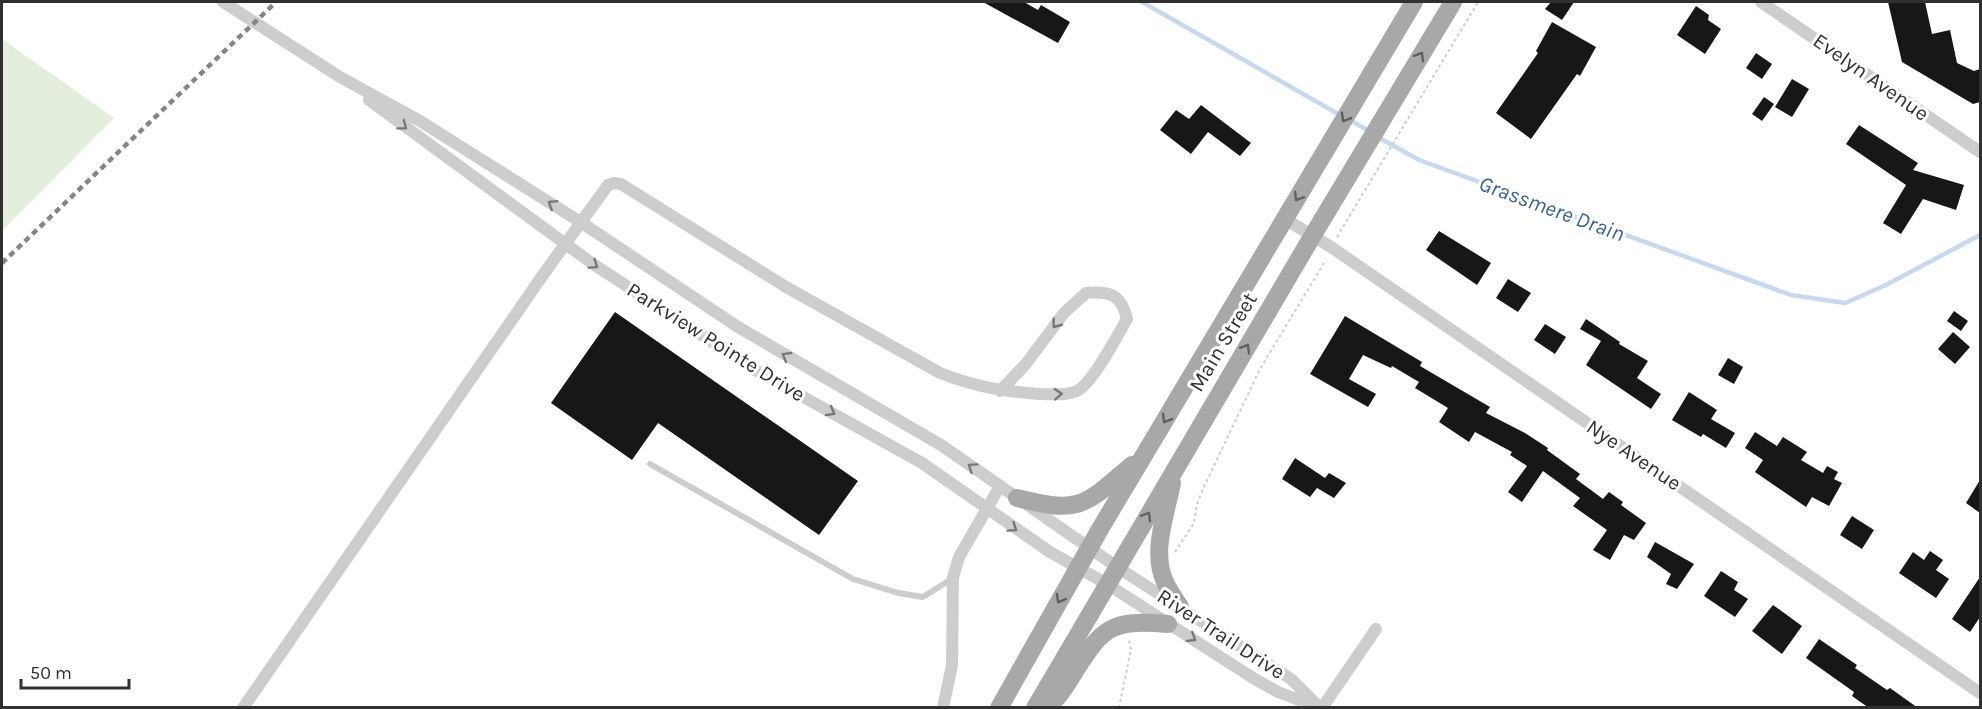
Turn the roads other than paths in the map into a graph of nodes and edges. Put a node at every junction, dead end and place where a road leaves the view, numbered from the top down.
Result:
1 (223, 2) edge
2 (1413, 2) edge
3 (1453, 2) edge
4 (1761, 2) edge
5 (340, 77) junction
6 (1980, 152) edge
7 (1285, 219) junction
8 (582, 223) junction
9 (1313, 235) junction
10 (566, 245) junction
11 (1000, 391) junction
12 (1145, 454) junction
13 (650, 464) dead end
14 (1176, 467) junction
15 (1000, 486) junction
16 (1017, 498) junction
17 (985, 509) junction
18 (1089, 548) junction
19 (1117, 567) junction
20 (1078, 568) junction
21 (953, 578) junction
22 (1107, 584) junction
23 (1180, 607) junction
24 (1168, 624) junction
25 (1376, 629) dead end
26 (1980, 693) edge
27 (243, 708) edge
28 (943, 708) edge
29 (999, 708) edge
30 (1035, 708) edge
31 (1045, 708) edge
32 (1320, 708) edge

1 - 5 street, Parkview Pointe Drive
2 -> 7 main road, Main Street
9 -> 3 main road, Main Street
4 - 6 street, Evelyn Avenue
8 -> 5 street, Parkview Pointe Drive
5 -> 10 street, Parkview Pointe Drive
7 - 9 street, Nye Avenue
7 -> 12 main road, Main Street
8 - 10 street
8 - 11 street
15 -> 8 street, Parkview Pointe Drive
14 -> 9 main road, Main Street
9 - 26 street, Nye Avenue
10 -> 17 street, Parkview Pointe Drive
10 - 27 street
11 -> 11 street
12 - 16 main road
12 - 18 main road, Main Street
13 - 21 lane
19 -> 14 main road, Main Street
14 - 23 main road
15 - 16 street, Parkview Pointe Drive
15 - 17 street
16 - 18 street, Parkview Pointe Drive
17 -> 20 street, Parkview Pointe Drive
17 - 21 street
18 - 19 street, Parkview Pointe Drive
18 - 20 main road, Main Street
19 - 22 main road, Main Street
19 - 23 street, River Trail Drive
20 - 22 street, Parkview Pointe Drive
20 -> 29 main road, Main Street
21 - 28 street
22 - 24 street, River Trail Drive
22 - 30 main road, Main Street
23 - 32 street, River Trail Drive
24 - 31 main road
24 -> 32 street, River Trail Drive
25 - 32 street

